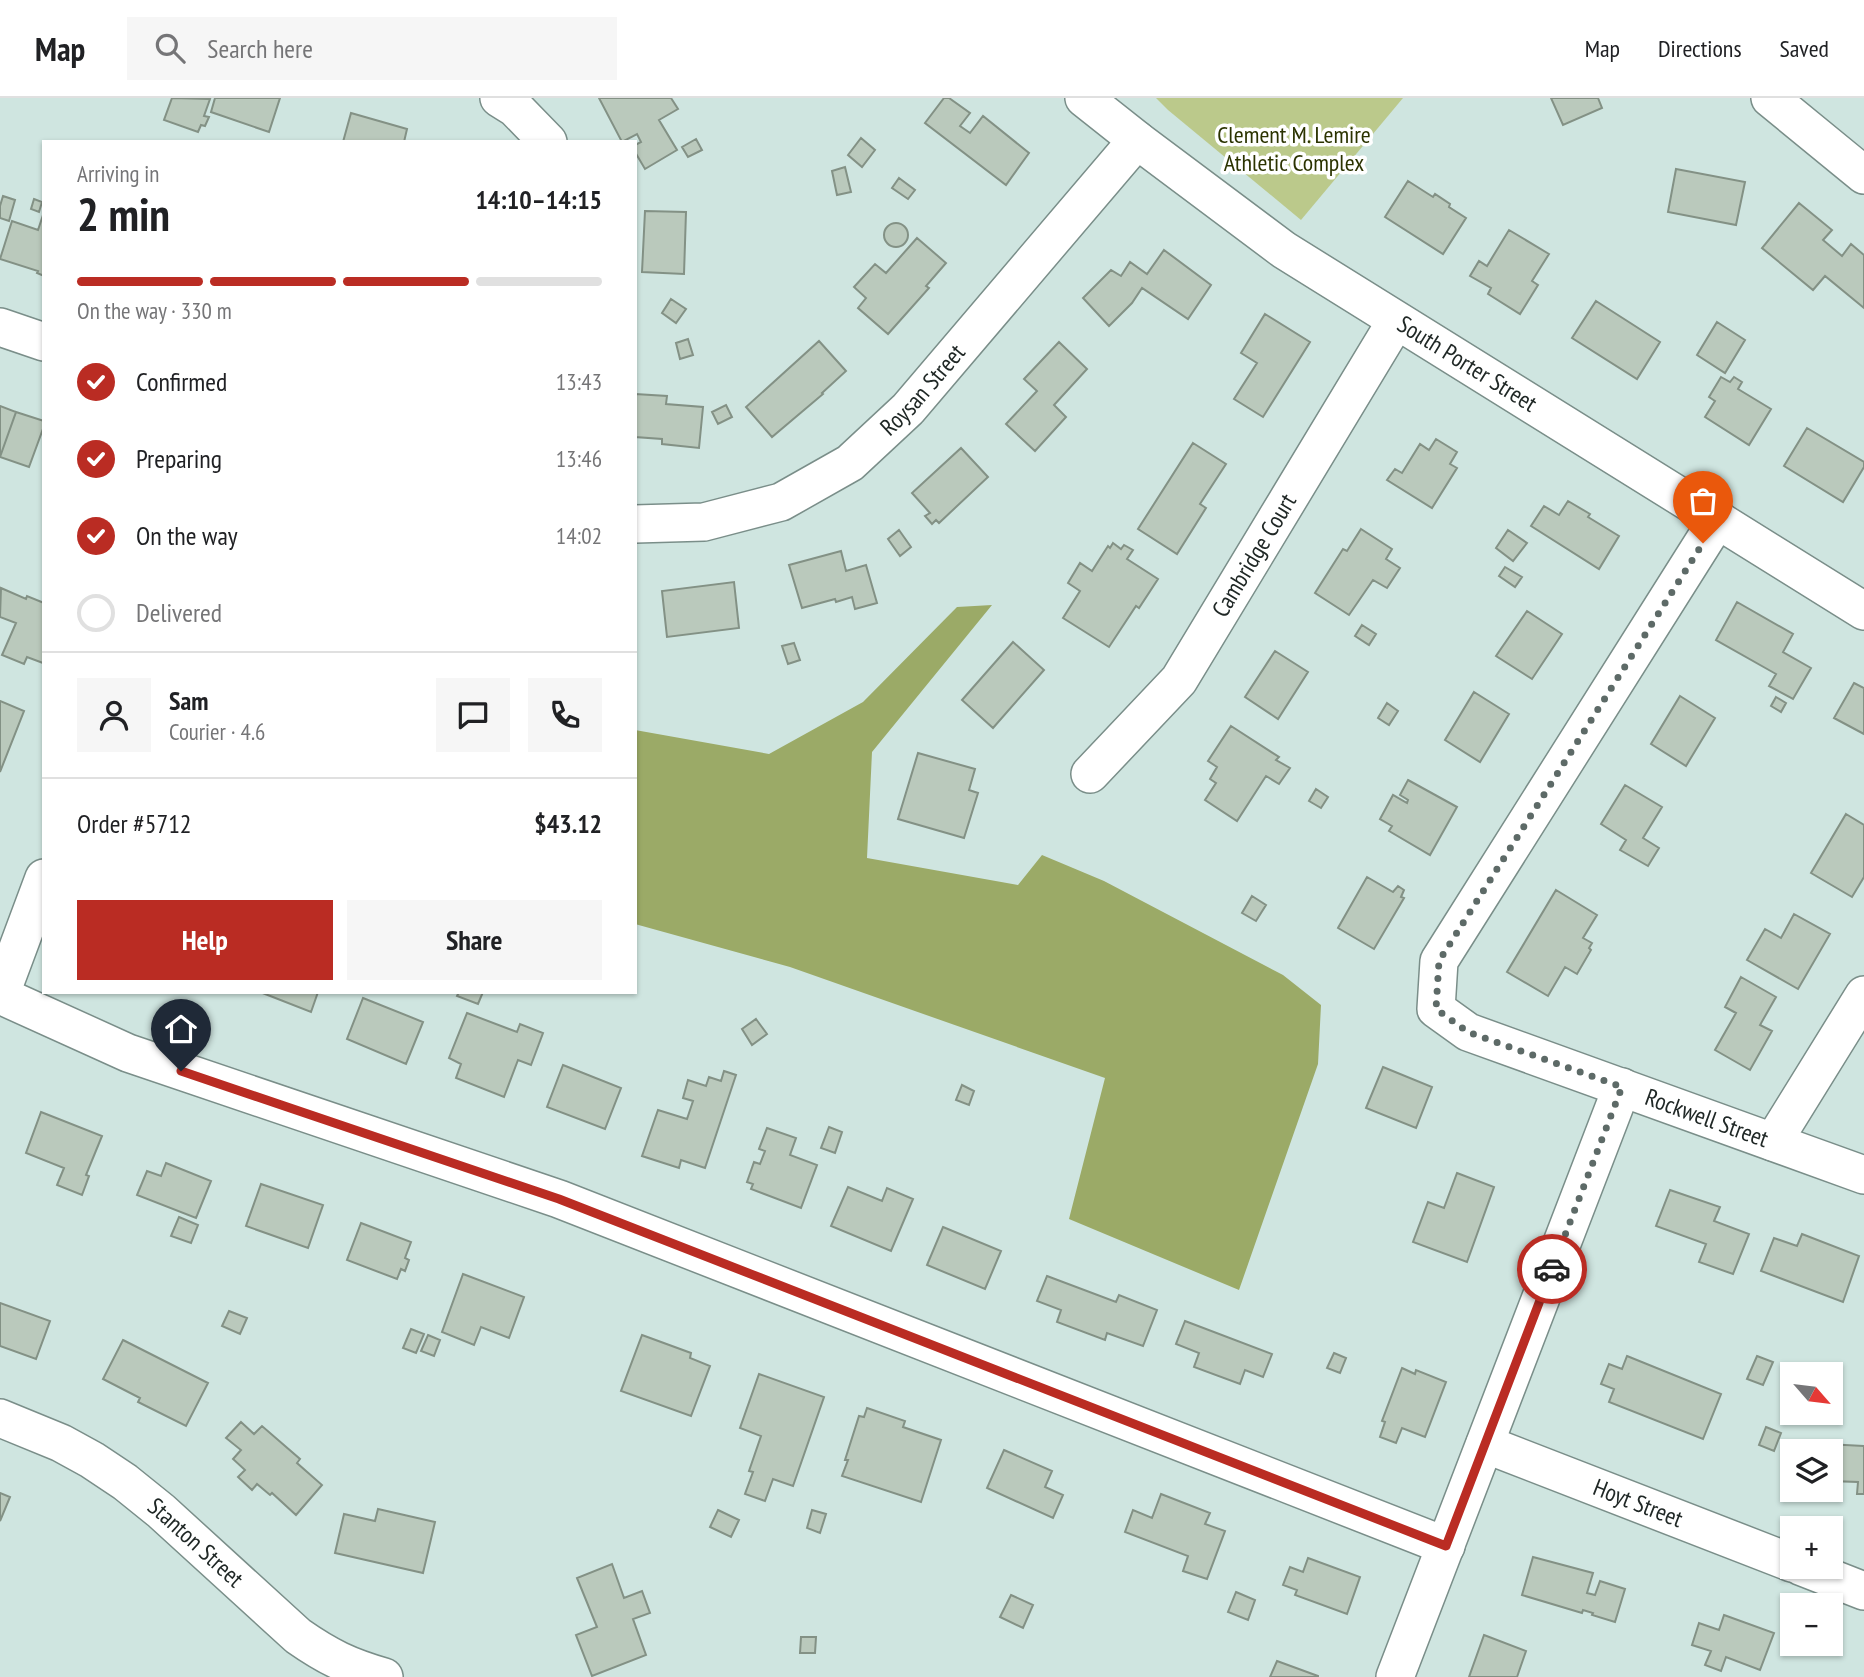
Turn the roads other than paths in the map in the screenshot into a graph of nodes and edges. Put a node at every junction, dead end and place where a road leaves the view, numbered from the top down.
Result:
1 (499, 98) edge
2 (1084, 98) edge
3 (1770, 98) edge
4 (547, 140) edge
5 (1137, 140) junction
6 (1864, 175) edge
7 (1396, 321) junction
8 (0, 327) edge
9 (42, 341) edge
10 (1718, 519) junction
11 (637, 524) edge
12 (1864, 611) edge
13 (1090, 774) dead end
14 (42, 883) edge
15 (0, 995) edge
16 (1864, 995) edge
17 (1622, 1087) junction
18 (1773, 1142) junction
19 (1864, 1175) edge
20 (0, 1418) edge
21 (1485, 1444) junction
22 (1446, 1546) junction
23 (1780, 1558) edge
24 (1833, 1579) edge
25 (1864, 1591) edge
26 (384, 1677) edge
27 (1395, 1677) edge

1 - 4 street
2 - 5 street, South Porter Street
3 - 6 street
5 - 7 street, South Porter Street
5 - 11 street, Roysan Street
7 - 10 street, South Porter Street
7 - 13 street, Cambridge Court
8 - 9 street
10 - 12 street, South Porter Street
10 - 17 street, Rockwell Street
14 - 15 street
15 - 22 street
16 - 18 street
17 - 18 street, Rockwell Street
17 - 21 street
18 - 19 street, Rockwell Street
20 - 26 street, Stanton Street
21 - 22 street
21 - 23 street, Hoyt Street
22 - 27 street
24 - 25 street

